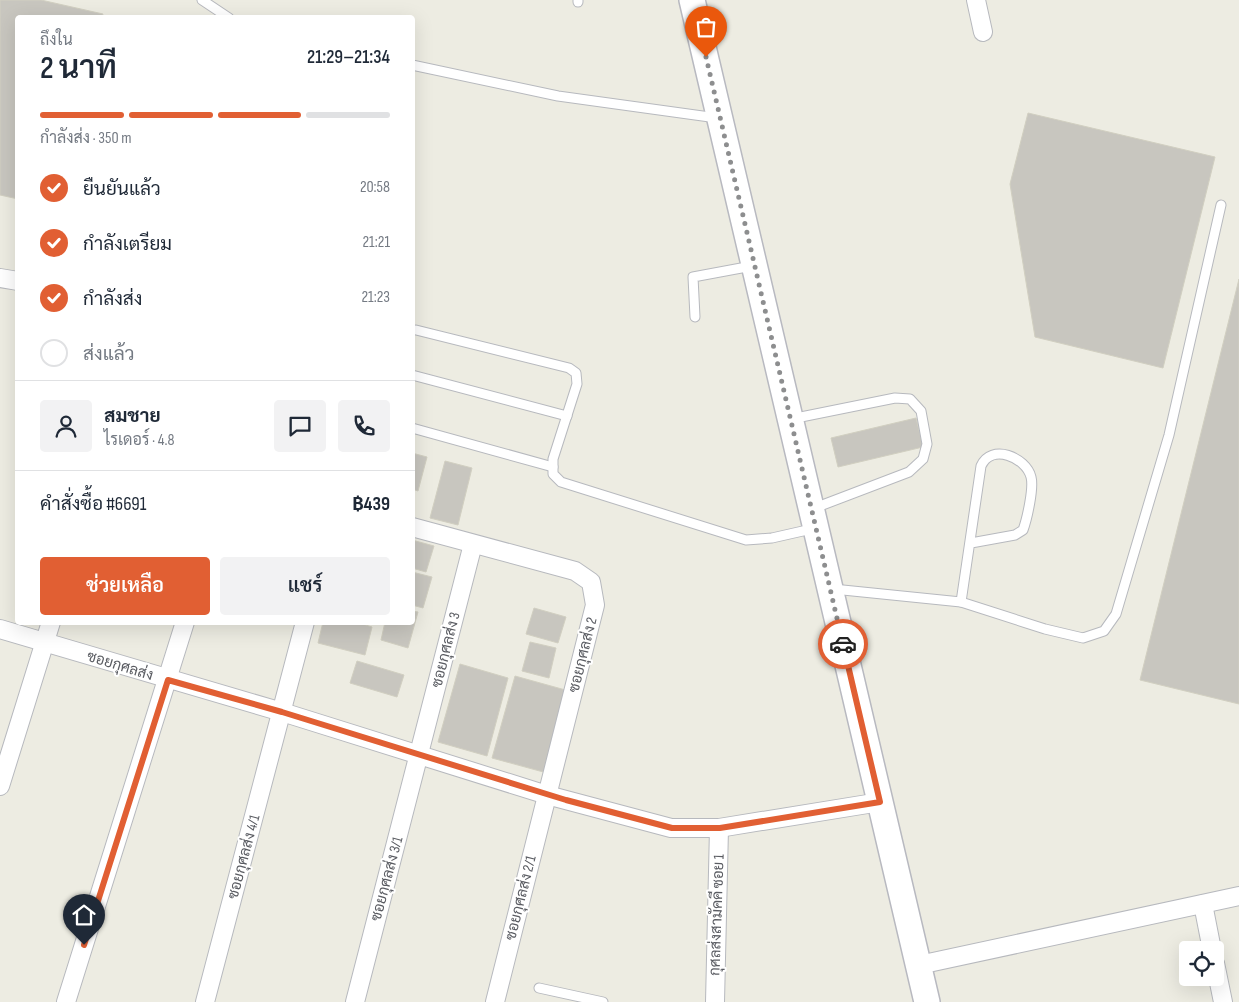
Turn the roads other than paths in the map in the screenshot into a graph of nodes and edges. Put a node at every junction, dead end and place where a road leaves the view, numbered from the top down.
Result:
1 (202, 0) edge
2 (692, 0) edge
3 (976, 0) edge
4 (224, 15) edge
5 (983, 32) dead end
6 (415, 65) edge
7 (721, 119) junction
8 (1221, 205) dead end
9 (755, 266) junction
10 (0, 278) edge
11 (15, 280) edge
12 (695, 317) dead end
13 (416, 330) dead end
14 (415, 376) edge
15 (567, 416) junction
16 (791, 419) junction
17 (415, 429) edge
18 (553, 467) junction
19 (814, 519) junction
20 (415, 528) edge
21 (971, 543) junction
22 (473, 544) junction
23 (830, 589) junction
24 (962, 602) junction
25 (50, 625) edge
26 (184, 625) edge
27 (304, 625) edge
28 (0, 629) edge
29 (45, 643) junction
30 (168, 680) junction
31 (282, 712) junction
32 (419, 756) junction
33 (0, 786) edge
34 (547, 794) junction
35 (880, 802) junction
36 (720, 828) junction
37 (1239, 896) edge
38 (1203, 904) junction
39 (1210, 941) edge
40 (919, 964) junction
41 (1220, 986) edge
42 (539, 988) dead end
43 (66, 1002) edge
44 (205, 1002) edge
45 (355, 1002) edge
46 (495, 1002) edge
47 (603, 1002) edge
48 (715, 1002) edge
49 (927, 1002) edge
50 (1223, 1002) edge

1 - 4 lane
2 - 7 main road
3 - 5 street
6 - 7 lane
7 - 9 main road
8 - 24 lane
9 - 12 lane
9 - 16 main road
10 - 11 street
13 - 15 lane
14 - 15 lane
15 - 18 lane
16 - 19 main road
16 - 19 lane
17 - 18 lane
18 - 19 lane
19 - 23 main road
20 - 22 street, ซอยกุศลส่ง 2
21 - 21 lane
21 - 24 lane
22 - 32 street, ซอยกุศลส่ง 3
22 - 34 street, ซอยกุศลส่ง 2
23 - 24 lane
23 - 35 main road
25 - 29 street
26 - 30 street
27 - 31 street, ซอยกุศลส่ง 4/1
28 - 29 street, ซอยกุศลส่ง
29 - 30 street, ซอยกุศลส่ง
29 - 33 street
30 - 31 street, ซอยกุศลส่ง
30 - 43 street
31 - 32 street, ซอยกุศลส่ง
31 - 44 street, ซอยกุศลส่ง 4/1
32 - 34 street, ซอยกุศลส่ง
32 - 45 street, ซอยกุศลส่ง 3/1
34 - 36 street, ซอยกุศลส่ง
34 - 46 street, ซอยกุศลส่ง 2/1
35 - 36 street, ซอยกุศลส่ง
35 - 40 main road
36 - 48 street, กุศลส่งสามัคคี ซอย 1
37 - 38 street
38 - 39 street
38 - 40 street
40 - 49 main road
41 - 50 street
42 - 47 lane

